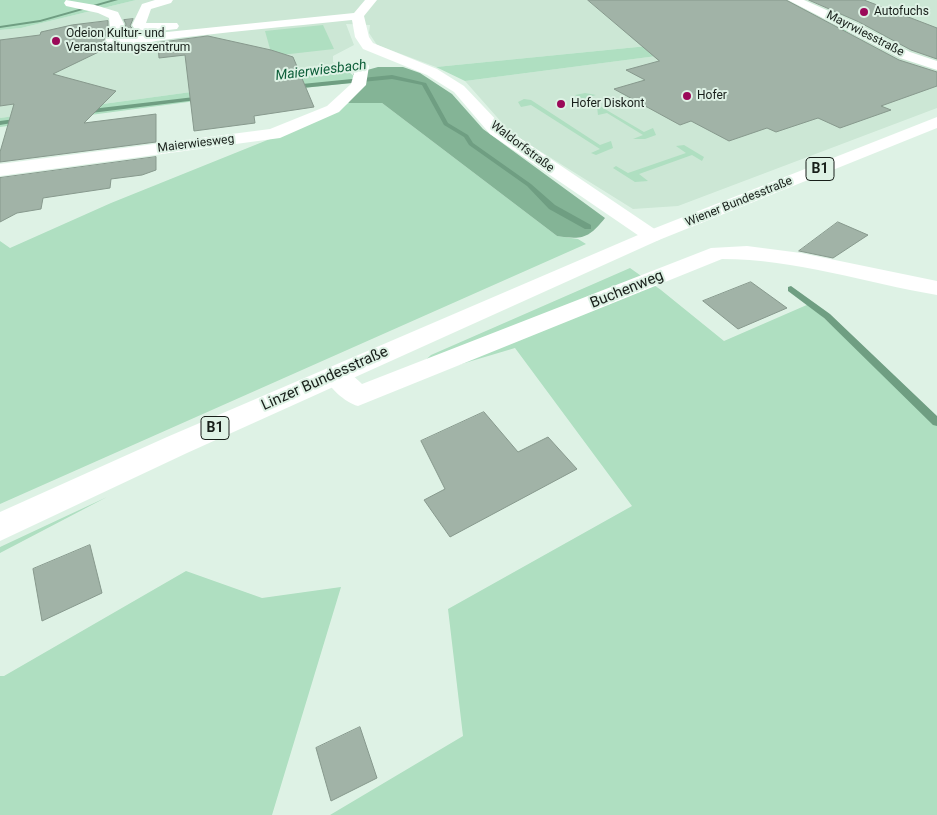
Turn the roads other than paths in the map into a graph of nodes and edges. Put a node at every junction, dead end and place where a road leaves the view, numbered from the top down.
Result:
1 (167, 0) edge
2 (371, 0) edge
3 (794, 0) edge
4 (73, 4) dead end
5 (358, 16) junction
6 (314, 20) junction
7 (372, 48) junction
8 (398, 58) junction
9 (937, 66) edge
10 (360, 75) junction
11 (937, 122) edge
12 (0, 170) edge
13 (652, 236) junction
14 (937, 288) edge
15 (336, 374) junction
16 (0, 527) edge

1 - 6 street
2 - 5 street
3 - 9 street, Mayrwiesstraße
4 - 6 street
5 - 6 street
5 - 7 street
7 - 8 street, Waldorfstraße
7 - 10 street
8 - 10 street
8 - 13 street, Waldorfstraße
10 - 12 street, Maierwiesweg
11 - 13 street, Wiener Bundesstraße / B1
13 - 15 street, Linzer Bundesstraße / B1
14 - 15 street, Buchenweg
15 - 16 street, Linzer Bundesstraße / B1

